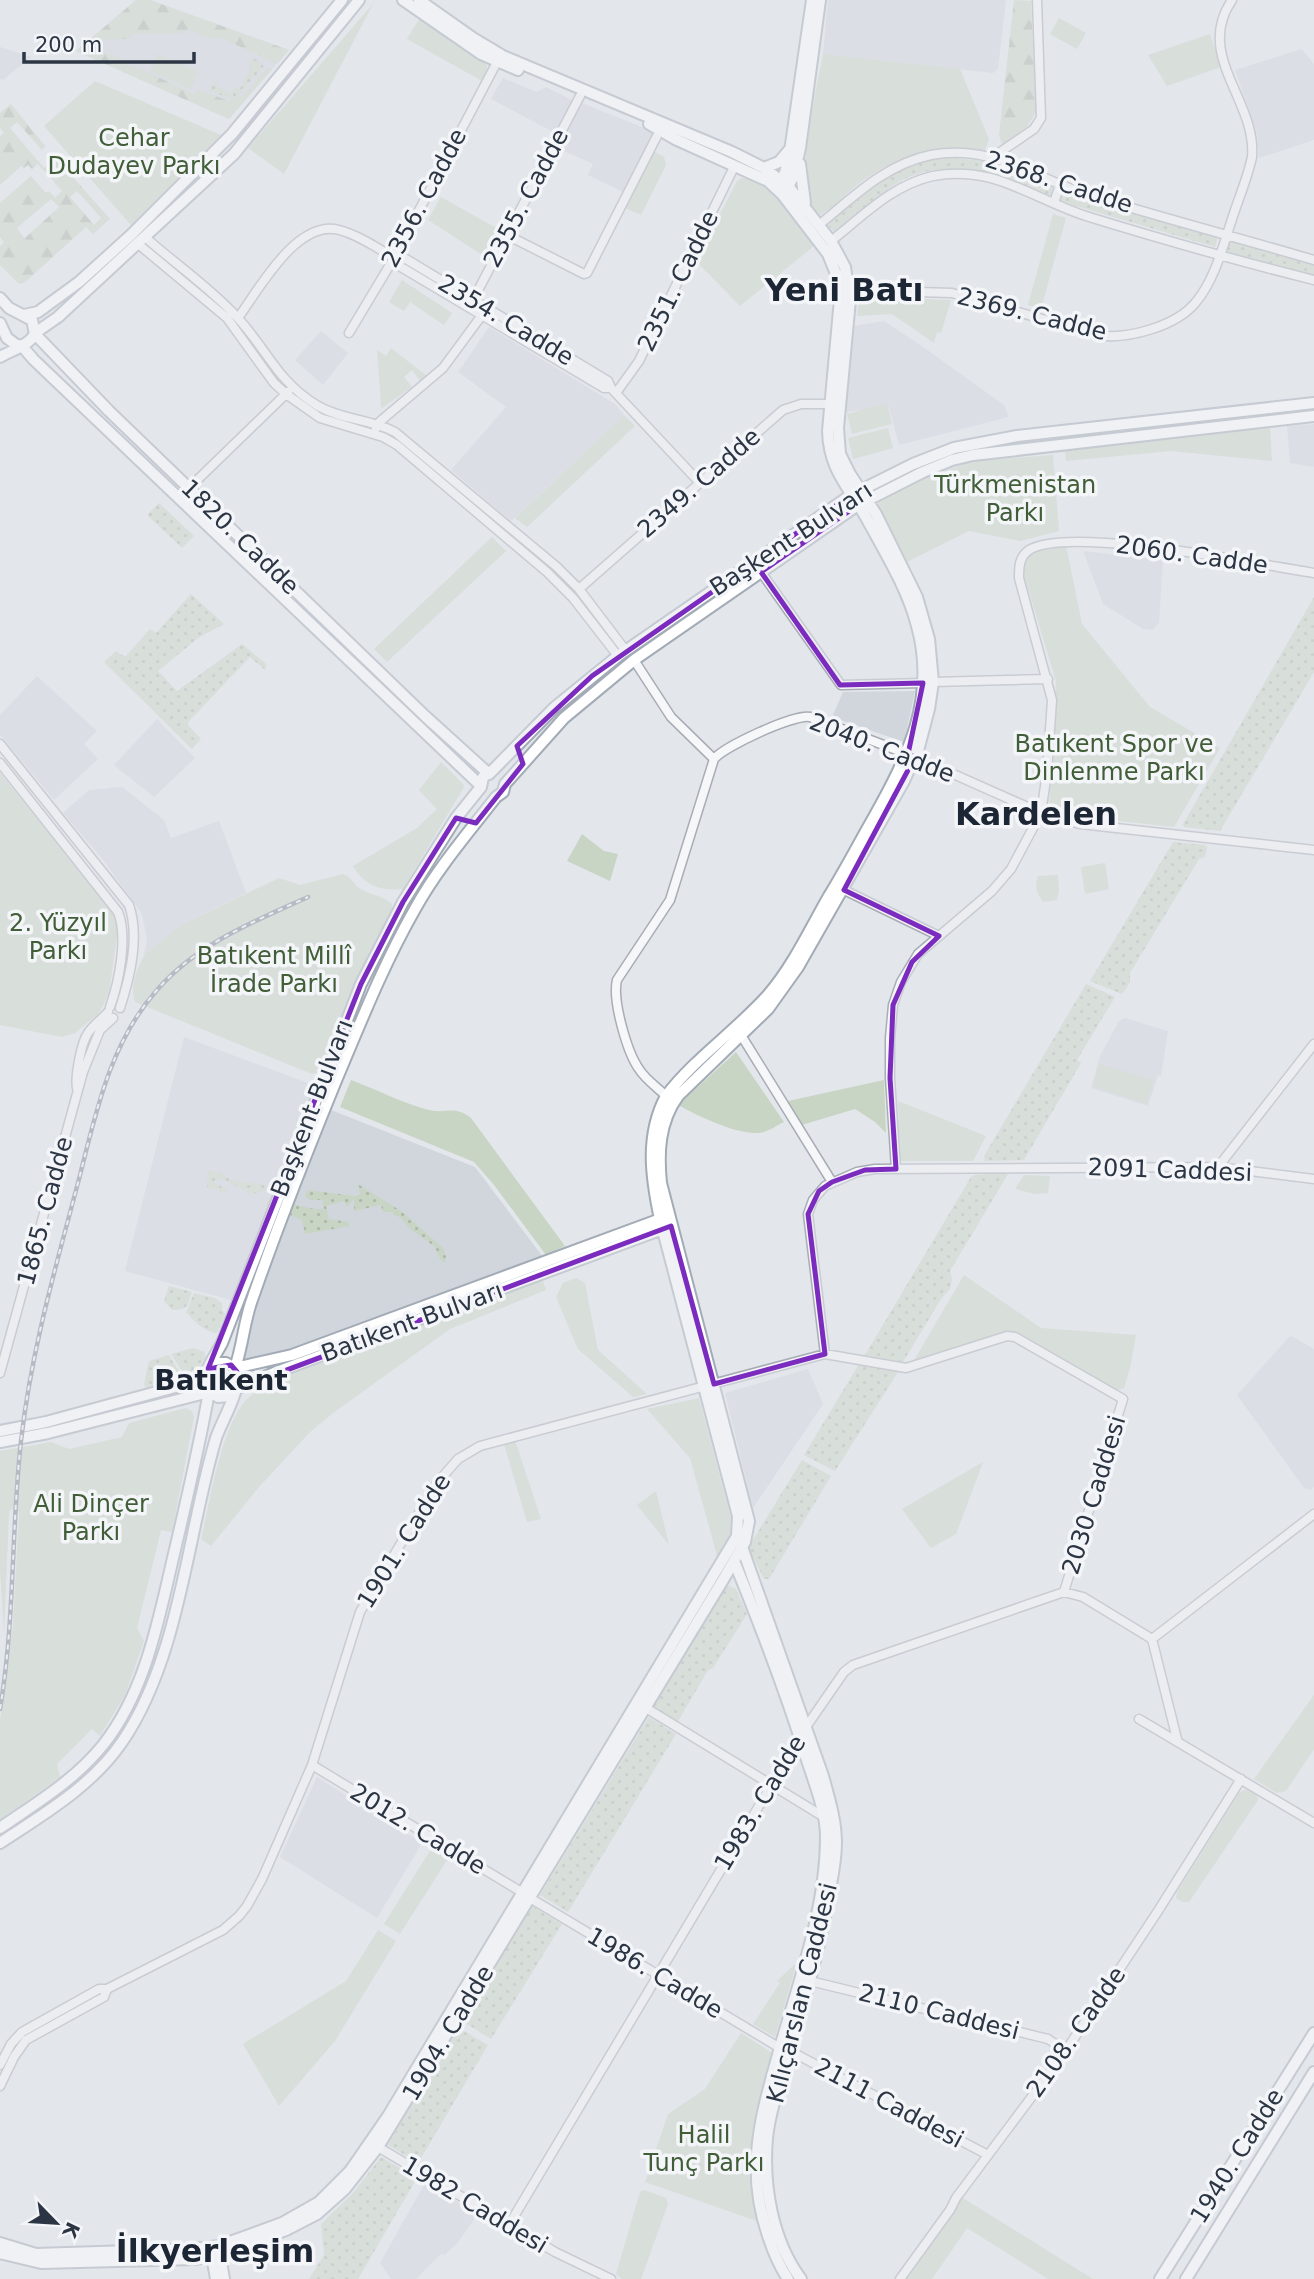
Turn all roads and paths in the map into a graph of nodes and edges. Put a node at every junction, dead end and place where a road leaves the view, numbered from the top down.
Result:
1 (342, 0) edge
2 (359, 0) edge
3 (403, 0) edge
4 (419, 0) edge
5 (812, 0) edge
6 (820, 0) edge
7 (1037, 0) edge
8 (1231, 0) edge
9 (497, 62) junction
10 (580, 96) junction
11 (660, 130) junction
12 (796, 147) junction
13 (993, 157) junction
14 (737, 160) junction
15 (764, 168) junction
16 (1060, 184) junction
17 (782, 187) junction
18 (1054, 203) junction
19 (807, 209) junction
20 (819, 225) junction
21 (507, 235) junction
22 (1227, 235) junction
23 (141, 240) junction
24 (831, 241) junction
25 (1220, 256) junction
26 (396, 258) junction
27 (1314, 260) edge
28 (1314, 280) edge
29 (850, 290) junction
30 (0, 298) edge
31 (473, 300) junction
32 (485, 312) junction
33 (22, 315) junction
34 (238, 318) junction
35 (2, 329) edge
36 (35, 333) junction
37 (349, 333) dead end
38 (20, 346) junction
39 (0, 357) edge
40 (613, 390) junction
41 (289, 391) junction
42 (1314, 403) edge
43 (830, 404) junction
44 (1314, 416) edge
45 (373, 423) junction
46 (370, 433) junction
47 (700, 483) junction
48 (189, 488) junction
49 (856, 493) junction
50 (863, 503) junction
51 (761, 572) junction
52 (1314, 573) edge
53 (579, 589) junction
54 (622, 653) junction
55 (634, 660) junction
56 (1048, 679) junction
57 (928, 683) junction
58 (0, 744) edge
59 (517, 746) junction
60 (466, 753) junction
61 (911, 756) junction
62 (528, 758) junction
63 (714, 759) junction
64 (0, 763) edge
65 (458, 765) junction
66 (490, 773) junction
67 (505, 785) junction
68 (480, 786) junction
69 (496, 797) junction
70 (52, 807) junction
71 (1041, 813) junction
72 (42, 816) junction
73 (456, 818) junction
74 (471, 830) junction
75 (1314, 850) edge
76 (844, 890) junction
77 (939, 936) junction
78 (113, 1011) junction
79 (741, 1035) junction
80 (1314, 1044) edge
81 (670, 1099) junction
82 (1218, 1167) junction
83 (896, 1169) junction
84 (1314, 1178) edge
85 (832, 1182) junction
86 (665, 1223) junction
87 (575, 1256) junction
88 (825, 1354) junction
89 (234, 1368) junction
90 (208, 1369) junction
91 (1, 1374) edge
92 (0, 1383) edge
93 (709, 1385) junction
94 (236, 1389) junction
95 (209, 1392) junction
96 (1123, 1399) joint
97 (0, 1431) edge
98 (0, 1442) edge
99 (1314, 1514) edge
100 (738, 1545) junction
101 (730, 1559) junction
102 (1064, 1591) junction
103 (1152, 1639) junction
104 (642, 1706) junction
105 (1139, 1719) dead end
106 (803, 1733) junction
107 (1177, 1739) junction
108 (312, 1765) junction
109 (1241, 1779) junction
110 (771, 1785) junction
111 (824, 1817) junction
112 (1314, 1823) edge
113 (0, 1828) edge
114 (0, 1843) edge
115 (527, 1895) junction
116 (657, 1974) junction
117 (810, 1981) junction
118 (107, 1989) junction
119 (1314, 2033) edge
120 (785, 2050) junction
121 (1066, 2051) junction
122 (0, 2065) edge
123 (1314, 2072) edge
124 (0, 2086) edge
125 (375, 2145) junction
126 (988, 2155) junction
127 (509, 2225) junction
128 (0, 2243) edge
129 (215, 2251) junction
130 (0, 2253) edge
131 (216, 2279) edge
132 (224, 2279) edge
133 (611, 2279) edge
134 (788, 2279) edge
135 (801, 2279) edge
136 (900, 2279) edge
137 (1160, 2279) edge
138 (1186, 2279) edge

1 - 33 main road
2 - 23 main road
3 - 9 main road
4 - 14 main road
5 - 12 main road
6 - 12 main road
7 - 13 street
8 - 22 street, 2369. Cadde
9 - 10 main road
9 - 26 street, 2356. Cadde
10 - 11 main road
10 - 21 street, 2355. Cadde
11 - 14 main road
11 - 21 street
12 - 15 main road
12 - 17 main road
12 - 19 main road
13 - 16 street, 2368. Cadde
13 - 20 street, 2368. Cadde
14 - 15 main road
14 - 17 main road
14 - 40 street, 2351. Cadde
15 - 17 main road
16 - 18 street
16 - 22 street, 2368. Cadde
17 - 19 main road
17 - 43 main road
18 - 24 street, 2368. Cadde
18 - 25 street, 2368. Cadde
19 - 20 main road
20 - 24 main road
21 - 31 street, 2355. Cadde
22 - 25 street, 2369. Cadde
22 - 27 street, 2368. Cadde
23 - 34 street
23 - 36 main road
23 - 41 street
24 - 29 main road
25 - 28 street, 2368. Cadde
25 - 29 street, 2369. Cadde
26 - 31 street, 2354. Cadde
26 - 32 street, 2354. Cadde
26 - 34 street, 2354. Cadde
26 - 37 street, 2356. Cadde
29 - 49 main road
30 - 33 main road, 1820. Cadde
31 - 32 street, 2354. Cadde
32 - 40 street, 2354. Cadde
32 - 45 street
33 - 35 main road
33 - 36 main road, 1820. Cadde
34 - 41 street
35 - 38 main road, 1820. Cadde
36 - 38 main road
36 - 48 main road, 1820. Cadde
38 - 39 main road
38 - 65 main road, 1820. Cadde
40 - 47 street, 2354. Cadde
41 - 45 street
41 - 46 street
41 - 48 street
42 - 49 main road, Başkent Bulvarı
43 - 47 street, 2349. Cadde
43 - 49 main road
44 - 50 main road, Başkent Bulvarı
45 - 46 street
45 - 53 street
46 - 54 street
47 - 53 street, 2349. Cadde
48 - 60 main road, 1820. Cadde
49 - 50 main road
49 - 54 main road, Başkent Bulvarı
50 - 51 main road, Başkent Bulvarı
50 - 57 main road
51 - 55 main road, Başkent Bulvarı
51 - 57 street
52 - 56 street, 2060. Cadde
53 - 54 street
54 - 59 main road, Başkent Bulvarı
55 - 62 main road, Başkent Bulvarı
55 - 63 street
56 - 57 street
56 - 71 street
57 - 61 main road
58 - 70 street
59 - 62 main road
59 - 66 main road, Başkent Bulvarı
60 - 65 main road
60 - 66 main road, 1820. Cadde
61 - 63 street, 2040. Cadde
61 - 71 street, 2040. Cadde
61 - 76 main road
61 - 81 main road
62 - 67 main road, Başkent Bulvarı
63 - 81 street
64 - 72 street
65 - 68 main road, 1820. Cadde
66 - 67 main road
66 - 68 main road
67 - 69 main road
68 - 69 main road
68 - 73 main road, Başkent Bulvarı
69 - 74 main road, Başkent Bulvarı
70 - 72 street
70 - 78 street
71 - 75 street, 2040. Cadde
71 - 77 street
72 - 78 street
73 - 74 main road
73 - 90 main road, Başkent Bulvarı
74 - 89 main road, Başkent Bulvarı
76 - 77 street
76 - 79 main road
77 - 83 street
78 - 91 street, 1865. Cadde
79 - 81 main road
79 - 85 street
80 - 82 street
81 - 86 main road
82 - 83 street, 2091 Caddesi
82 - 84 street, 2091 Caddesi
83 - 85 street, 2091 Caddesi
85 - 88 street
86 - 87 main road, Batıkent Bulvarı
86 - 93 main road
87 - 89 main road, Batıkent Bulvarı
87 - 94 main road, Batıkent Bulvarı
88 - 93 street, 1901. Cadde
88 - 96 street, 1901. Cadde
89 - 90 main road, Batıkent Bulvarı
89 - 94 main road
90 - 95 main road
90 - 97 main road, Batıkent Bulvarı
91 - 92 street, 1865. Cadde
93 - 100 main road
93 - 108 street, 1901. Cadde
94 - 95 main road, Batıkent Bulvarı
94 - 114 main road
95 - 98 main road, Batıkent Bulvarı
95 - 113 main road
96 - 102 street, 2030 Caddesi
99 - 103 street
100 - 101 main road, 1904. Cadde
100 - 106 main road, Kılıçarslan Caddesi
101 - 104 main road, 1904. Cadde
101 - 106 main road, Kılıçarslan Caddesi
102 - 103 street
102 - 106 street, 1983. Cadde
103 - 107 street
104 - 110 street
104 - 115 main road, 1904. Cadde
105 - 107 street
106 - 110 street, 1983. Cadde
106 - 111 main road, Kılıçarslan Caddesi
106 - 117 main road, Kılıçarslan Caddesi
107 - 109 street
108 - 115 street, 2012. Cadde
108 - 118 street, 1901. Cadde
109 - 112 street
109 - 121 street, 2108. Cadde
110 - 111 street
110 - 116 street, 1983. Cadde
111 - 120 main road, Kılıçarslan Caddesi
115 - 116 street, 1986. Cadde
115 - 125 main road, 1904. Cadde
116 - 120 street, 1986. Cadde
116 - 127 street, 1983. Cadde
117 - 120 main road, Kılıçarslan Caddesi
117 - 121 street, 2110 Caddesi
118 - 122 street, 1901. Cadde
118 - 124 street, 1901. Cadde
119 - 137 main road, 1940. Cadde
120 - 126 street, 2111 Caddesi
120 - 134 main road, Kılıçarslan Caddesi
120 - 135 main road, Kılıçarslan Caddesi
121 - 126 street, 2108. Cadde
123 - 138 main road, 1940. Cadde
125 - 127 street, 1982 Caddesi
125 - 129 main road, 1904. Cadde
126 - 136 street, 2108. Cadde
127 - 133 street, 1982 Caddesi
128 - 129 main road, 1904. Cadde
129 - 130 main road, 1904. Cadde
129 - 131 main road
129 - 132 main road

